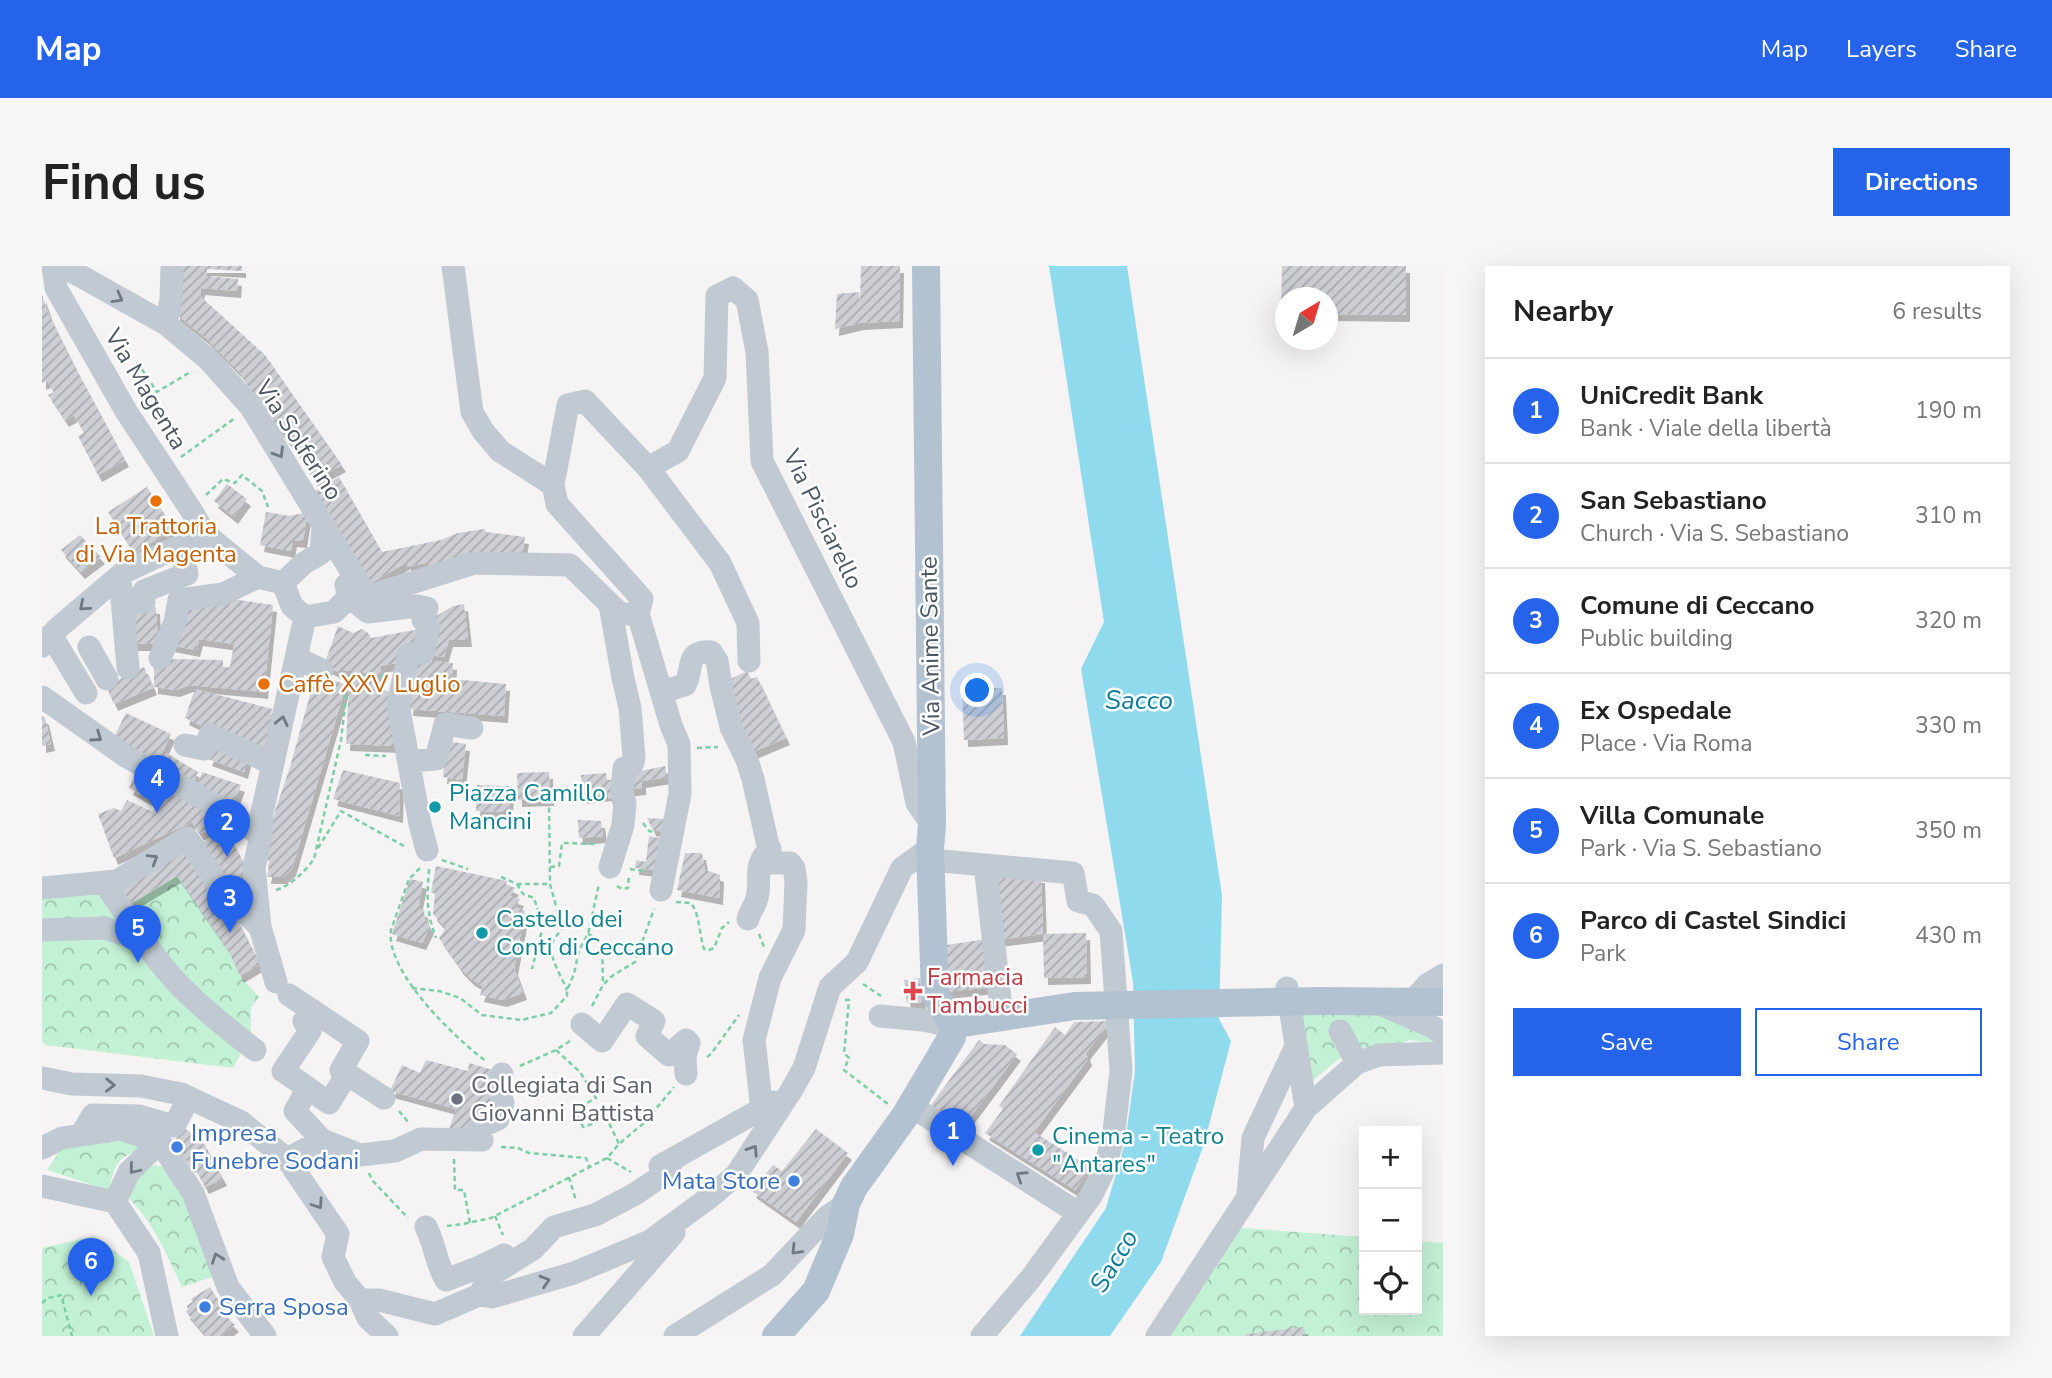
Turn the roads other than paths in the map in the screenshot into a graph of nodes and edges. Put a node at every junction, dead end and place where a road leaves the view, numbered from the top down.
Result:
1 (56, 266) edge
2 (172, 266) edge
3 (453, 266) edge
4 (926, 266) edge
5 (166, 324) junction
6 (648, 468) junction
7 (553, 485) junction
8 (323, 526) junction
9 (205, 534) junction
10 (181, 545) junction
11 (321, 553) junction
12 (120, 575) junction
13 (258, 576) junction
14 (283, 583) junction
15 (349, 597) junction
16 (122, 601) junction
17 (610, 605) junction
18 (638, 614) junction
19 (305, 617) junction
20 (47, 640) edge
21 (89, 647) dead end
22 (160, 658) dead end
23 (296, 658) junction
24 (749, 661) dead end
25 (128, 667) dead end
26 (322, 670) road end
27 (107, 679) dead end
28 (662, 692) junction
29 (86, 693) dead end
30 (42, 697) edge
31 (471, 728) dead end
32 (186, 745) dead end
33 (410, 761) junction
34 (273, 764) junction
35 (261, 836) junction
36 (931, 844) junction
37 (770, 849) junction
38 (422, 851) road end
39 (985, 865) junction
40 (606, 871) road end
41 (104, 882) junction
42 (42, 888) edge
43 (659, 893) road end
44 (748, 919) road end
45 (260, 927) junction
46 (42, 930) edge
47 (794, 930) junction
48 (145, 942) junction
49 (797, 961) dead end
50 (1443, 975) edge
51 (1287, 988) dead end
52 (1443, 1002) edge
53 (1377, 1003) junction
54 (1411, 1003) junction
55 (312, 1010) junction
56 (1329, 1013) junction
57 (880, 1016) road end
58 (1002, 1017) junction
59 (582, 1024) road end
60 (953, 1027) junction
61 (1443, 1034) edge
62 (1295, 1048) junction
63 (255, 1050) dead end
64 (1443, 1053) edge
65 (1357, 1063) junction
66 (347, 1074) junction
67 (502, 1074) road end
68 (686, 1074) road end
69 (42, 1078) edge
70 (308, 1088) junction
71 (791, 1091) junction
72 (189, 1098) junction
73 (384, 1098) dead end
74 (1306, 1108) junction
75 (762, 1110) junction
76 (903, 1110) junction
77 (81, 1135) junction
78 (322, 1140) junction
79 (160, 1142) junction
80 (42, 1148) edge
81 (287, 1159) junction
82 (673, 1160) junction
83 (637, 1176) road end
84 (42, 1186) edge
85 (1248, 1196) junction
86 (115, 1202) junction
87 (846, 1204) junction
88 (1078, 1213) junction
89 (684, 1216) junction
90 (426, 1227) road end
91 (542, 1239) junction
92 (479, 1295) junction
93 (360, 1300) junction
94 (985, 1334) edge
95 (167, 1336) edge
96 (265, 1336) edge
97 (387, 1336) edge
98 (584, 1336) edge
99 (675, 1336) edge
100 (776, 1336) edge
101 (1157, 1336) edge

1 -> 5 street, Via Solferino
1 - 9 street, Via Magenta
2 - 5 street
3 - 7 street
4 - 36 main road, Via Anime Sante
5 -> 8 street, Via Solferino
6 - 7 street
6 - 24 street
6 - 36 street, Via Pisciarello
7 - 18 street
8 - 11 street
8 - 17 street
9 - 10 street
9 - 13 street
10 - 12 street
10 - 16 street
11 - 14 street
11 - 15 street
12 - 16 street
12 -> 20 street
13 - 14 street
13 - 22 street
14 - 19 street
15 - 19 street
15 - 33 street
16 - 25 street
17 - 18 street
17 - 40 street
18 - 28 street
19 - 23 street
20 - 29 street
21 - 27 street
23 - 26 street
34 -> 23 street
28 - 37 street
28 - 43 street
30 -> 35 street
31 - 33 street
32 - 34 street
33 - 38 street
34 - 35 street
35 - 45 street
36 - 39 street
36 - 60 main road, Via Anime Sante
36 - 71 street
37 - 44 street
37 - 47 street
39 - 58 street
39 - 88 street
41 - 42 street
41 -> 45 street
41 - 48 street
45 - 55 street
46 - 48 street
47 - 49 street
47 - 75 street
48 - 63 street
50 - 54 street
51 - 62 street
52 - 54 main road
53 - 54 main road
53 - 56 main road
53 - 61 street
55 - 66 street
55 - 70 street
56 - 58 main road, bridge
56 - 65 street
57 - 60 street
58 - 60 main road
59 - 68 street
60 - 76 main road
62 - 74 street
62 - 85 street
64 - 65 street
65 - 74 street
66 - 70 street
66 - 73 street
67 - 78 street
69 -> 72 street
70 - 78 street
71 - 75 street
89 -> 71 street
72 - 77 street
72 - 81 street
74 - 85 street
75 - 82 street
76 - 87 main road
88 -> 76 street
77 - 79 street
77 - 80 street
78 - 81 street
79 -> 86 street
96 -> 79 street
81 -> 93 street
82 - 83 street
82 - 91 street
84 - 86 street
85 - 101 street
86 - 95 street
87 -> 99 street
87 - 100 main road
88 - 94 street
92 -> 89 street
89 - 98 street
90 - 91 street
91 - 92 street
92 - 93 street
93 - 97 street

